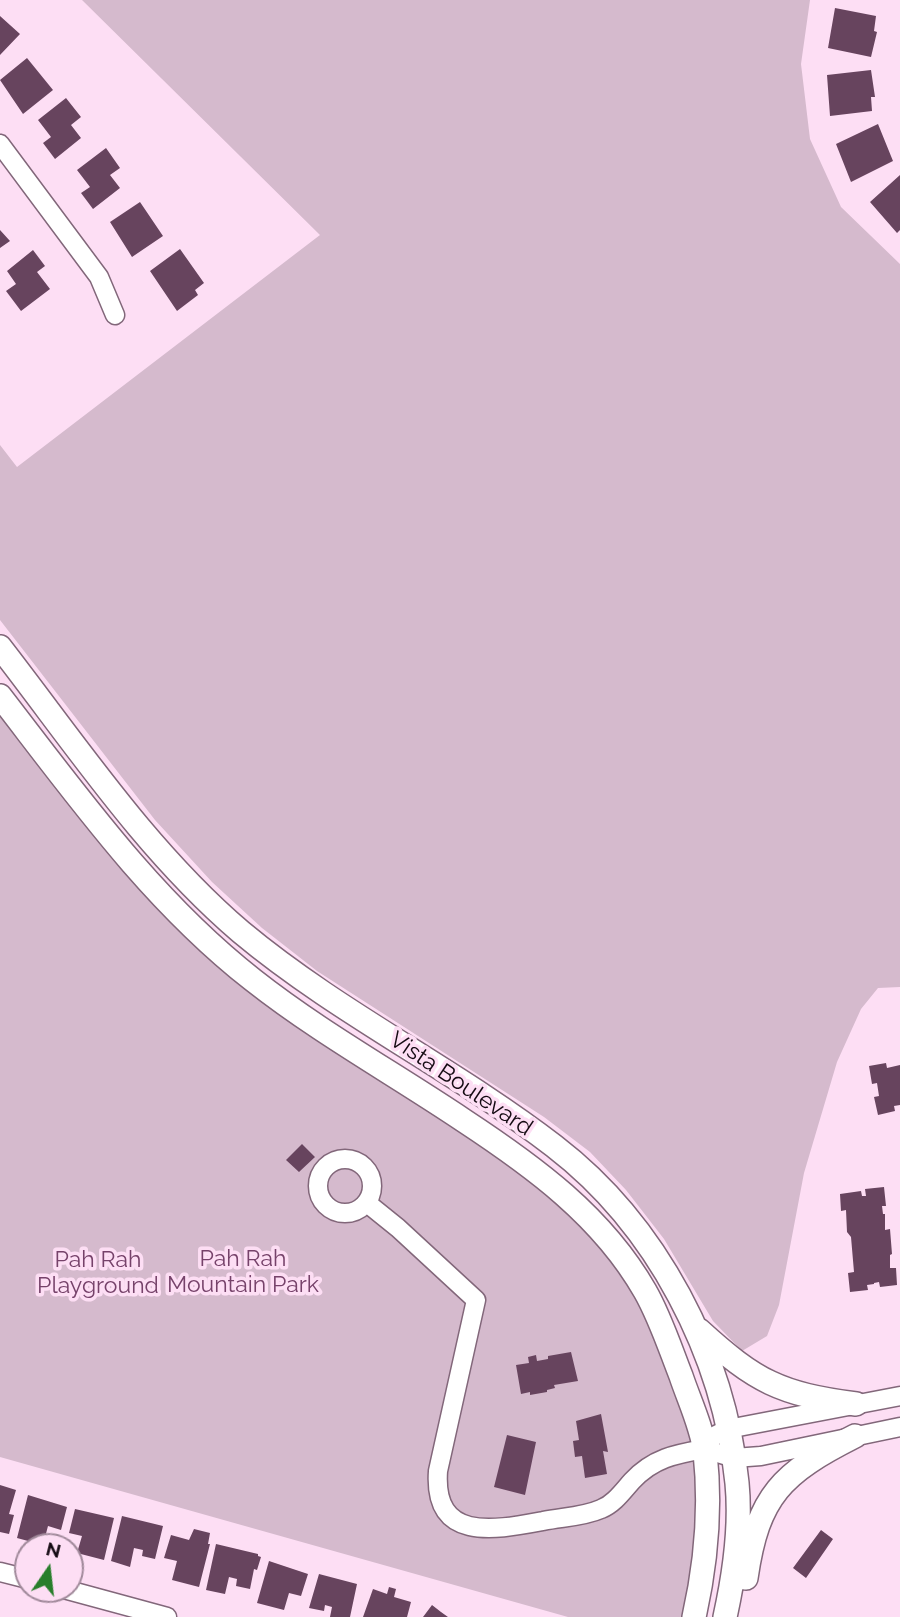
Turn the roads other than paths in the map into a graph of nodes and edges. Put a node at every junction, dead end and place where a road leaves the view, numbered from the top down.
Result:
1 (0, 144) edge
2 (115, 315) dead end
3 (0, 647) edge
4 (0, 696) edge
5 (367, 1203) dead end
6 (692, 1323) junction
7 (900, 1396) edge
8 (856, 1404) junction
9 (900, 1427) edge
10 (729, 1429) junction
11 (855, 1436) junction
12 (704, 1450) junction
13 (734, 1458) junction
14 (84, 1594) edge
15 (167, 1617) edge
16 (694, 1617) edge
17 (725, 1617) edge
18 (733, 1617) edge

1 - 2 street
3 - 6 main road, Vista Boulevard
4 - 12 main road, Vista Boulevard
5 - 12 street
6 - 8 main road
6 - 10 main road, Vista Boulevard
7 - 8 street
8 - 10 street
9 - 11 street
10 - 12 street
10 - 13 main road, Vista Boulevard
11 - 13 street
11 - 18 main road
12 - 13 street
12 - 16 main road, Vista Boulevard
13 - 17 main road, Vista Boulevard
14 - 15 street

